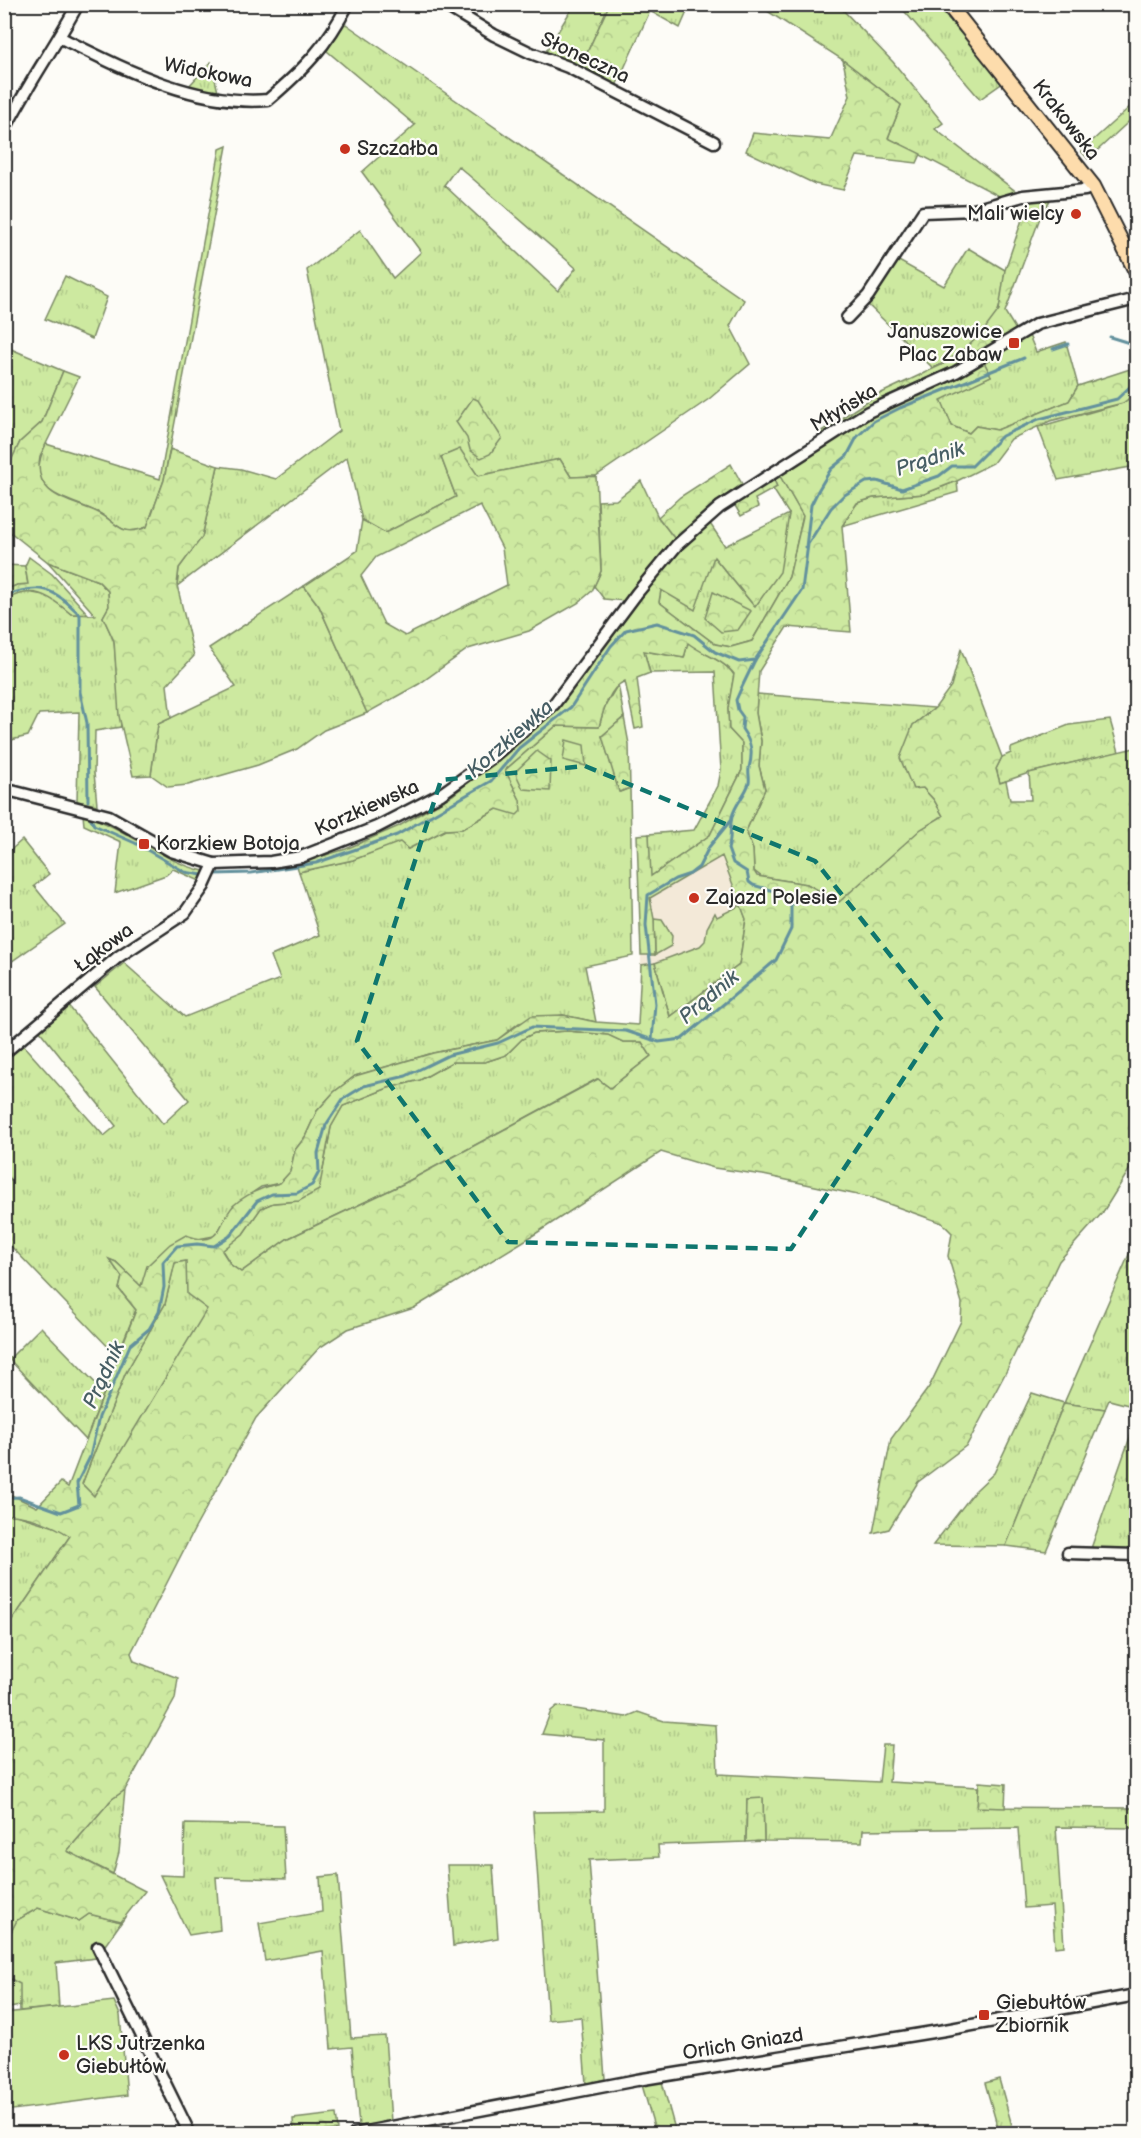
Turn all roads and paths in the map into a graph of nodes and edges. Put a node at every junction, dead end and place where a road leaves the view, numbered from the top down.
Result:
1 (78, 4) edge
2 (348, 4) edge
3 (442, 4) edge
4 (948, 4) edge
5 (61, 38) junction
6 (4, 132) edge
7 (714, 142) dead end
8 (1093, 186) junction
9 (1137, 271) edge
10 (1137, 299) edge
11 (847, 318) dead end
12 (637, 593) joint
13 (4, 789) edge
14 (214, 864) junction
15 (4, 1053) edge
16 (1068, 1552) dead end
17 (1137, 1555) edge
18 (98, 1947) dead end
19 (1137, 1995) edge
20 (190, 2133) edge
21 (355, 2133) edge

1 - 5 street
2 - 5 street, Widokowa
3 - 7 street, Słoneczna
4 - 8 main road, Krakowska
5 - 6 street
8 - 9 main road, Krakowska
8 - 11 street
10 - 12 street, Młyńska
12 - 14 street, Korzkiewska
13 - 14 street, Korzkiewska
14 - 15 street, Łąkowa
16 - 17 street
18 - 20 street
19 - 21 street, Orlich Gniazd

